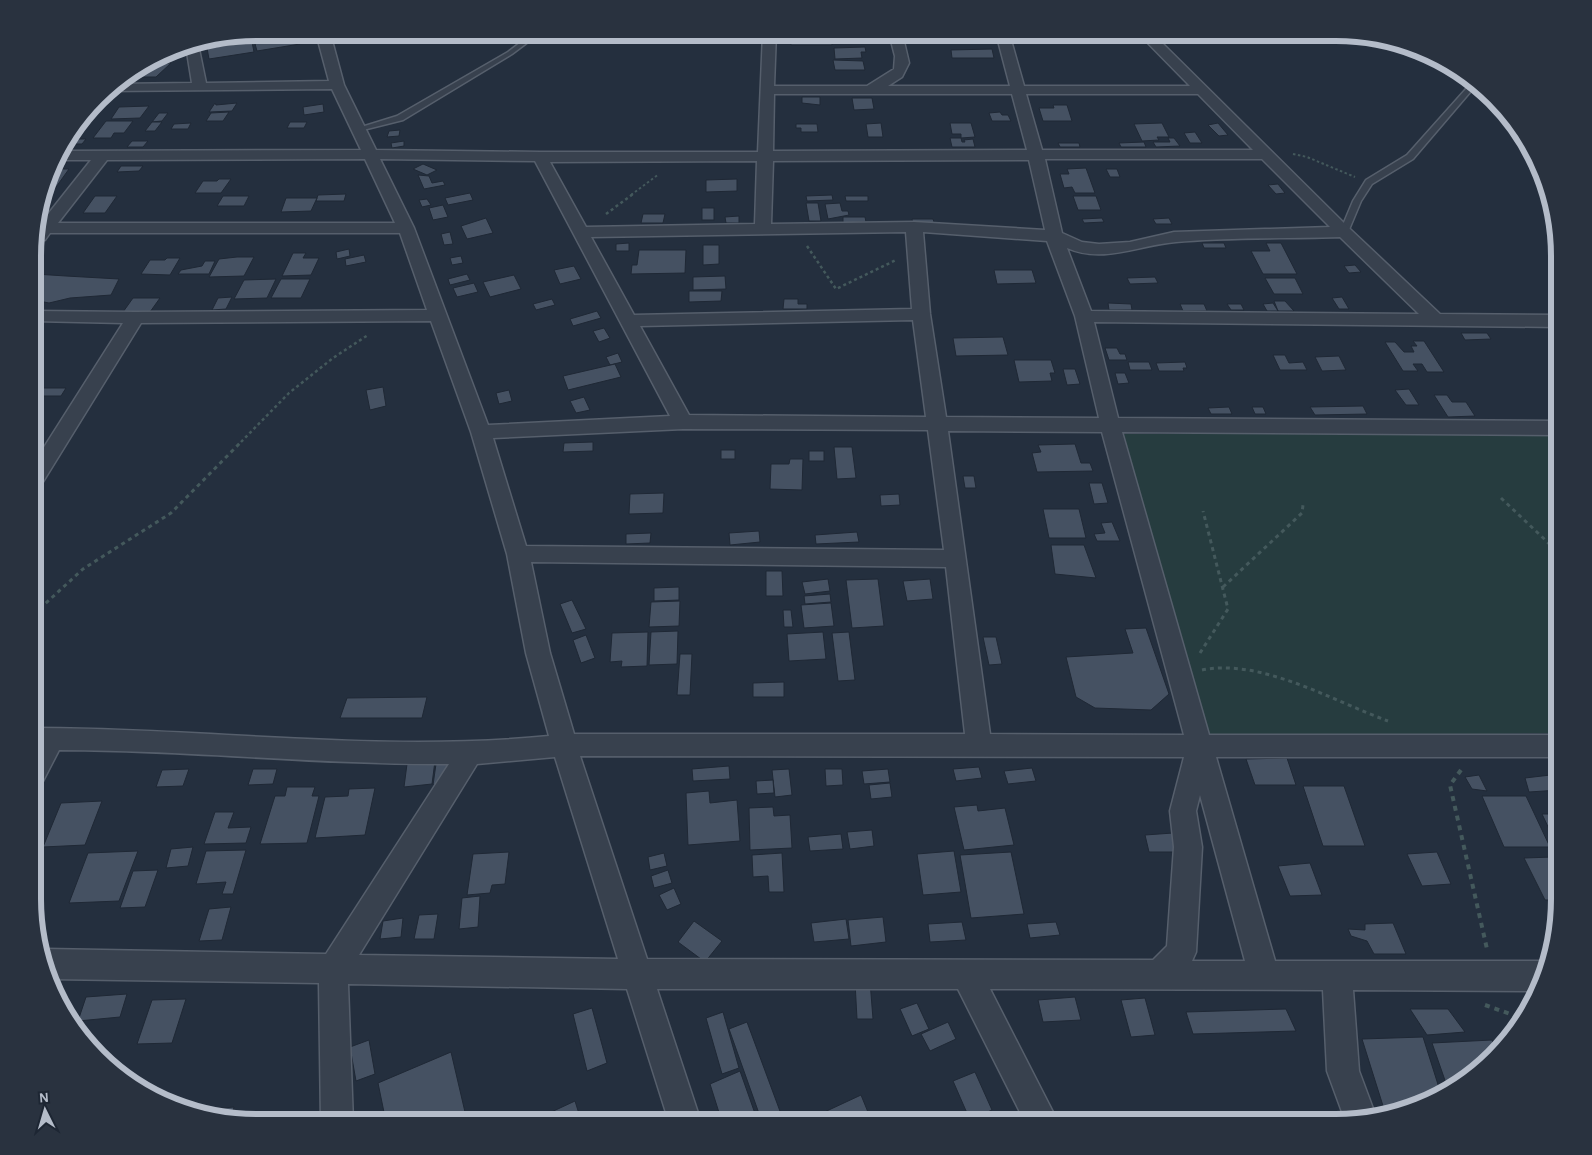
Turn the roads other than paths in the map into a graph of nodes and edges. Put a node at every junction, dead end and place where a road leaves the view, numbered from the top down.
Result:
1 (325, 41) edge
2 (526, 41) edge
3 (769, 41) edge
4 (897, 41) edge
5 (1004, 41) edge
6 (1153, 41) edge
7 (193, 51) edge
8 (337, 85) junction
9 (122, 88) edge
10 (200, 88) junction
11 (1470, 88) edge
12 (767, 90) junction
13 (1202, 90) junction
14 (869, 91) junction
15 (1019, 91) junction
16 (359, 129) junction
17 (1263, 151) junction
18 (370, 154) junction
19 (1036, 155) junction
20 (66, 156) edge
21 (102, 156) junction
22 (764, 156) junction
23 (540, 157) junction
24 (44, 224) edge
25 (43, 228) edge
26 (406, 228) junction
27 (914, 228) junction
28 (763, 229) junction
29 (581, 232) junction
30 (1344, 232) junction
31 (1054, 236) junction
32 (921, 314) junction
33 (438, 315) junction
34 (41, 316) edge
35 (1084, 316) junction
36 (135, 318) junction
37 (628, 321) junction
38 (1437, 321) junction
39 (1551, 321) edge
40 (683, 422) junction
41 (935, 424) junction
42 (1110, 426) junction
43 (1551, 428) edge
44 (481, 432) junction
45 (41, 469) edge
46 (518, 554) junction
47 (956, 559) junction
48 (43, 739) edge
49 (564, 745) junction
50 (979, 746) junction
51 (1200, 746) junction
52 (1551, 746) edge
53 (470, 753) junction
54 (52, 964) edge
55 (333, 969) junction
56 (638, 974) junction
57 (966, 974) junction
58 (1160, 974) junction
59 (1264, 975) junction
60 (1337, 975) junction
61 (1536, 976) edge
62 (1358, 1112) edge
63 (337, 1114) edge
64 (682, 1114) edge
65 (1038, 1114) edge

1 - 8 street
2 - 16 lane
3 - 12 street
4 - 14 street
5 - 15 street
6 - 13 street
7 - 10 street
8 - 10 street
8 - 16 street
9 - 10 street
11 - 30 lane
12 - 14 street
12 - 22 street
13 - 15 street
13 - 17 street
14 - 15 street
15 - 19 street
16 - 18 street
17 - 19 street
17 - 30 street
18 - 21 street
18 - 23 street
18 - 26 street
19 - 22 street
19 - 31 street
20 - 21 street
21 - 24 street
22 - 23 street
22 - 28 street
23 - 29 street
25 - 26 street
26 - 33 street
27 - 28 street
27 - 31 street
27 - 32 street
28 - 29 street
29 - 37 street
30 - 31 street
30 - 38 street
31 - 35 street
32 - 37 street
32 - 41 street
33 - 36 street
33 - 44 street
34 - 36 street
35 - 38 street
35 - 42 street
36 - 45 street
37 - 40 street
38 - 39 street
40 - 41 street
40 - 44 street
41 - 42 street
41 - 47 street
42 - 43 street
42 - 51 street
44 - 46 street
46 - 47 street
46 - 49 street
47 - 50 street
48 - 53 street
49 - 50 street
49 - 53 street
49 - 56 street
50 - 51 street
51 - 52 street
51 - 58 street
51 - 59 street
53 - 55 street
54 - 55 street
55 - 56 street
55 - 63 street
56 - 57 street
56 - 64 street
57 - 58 street
57 - 65 street
58 - 59 street
59 - 60 street
60 - 61 street
60 - 62 street

